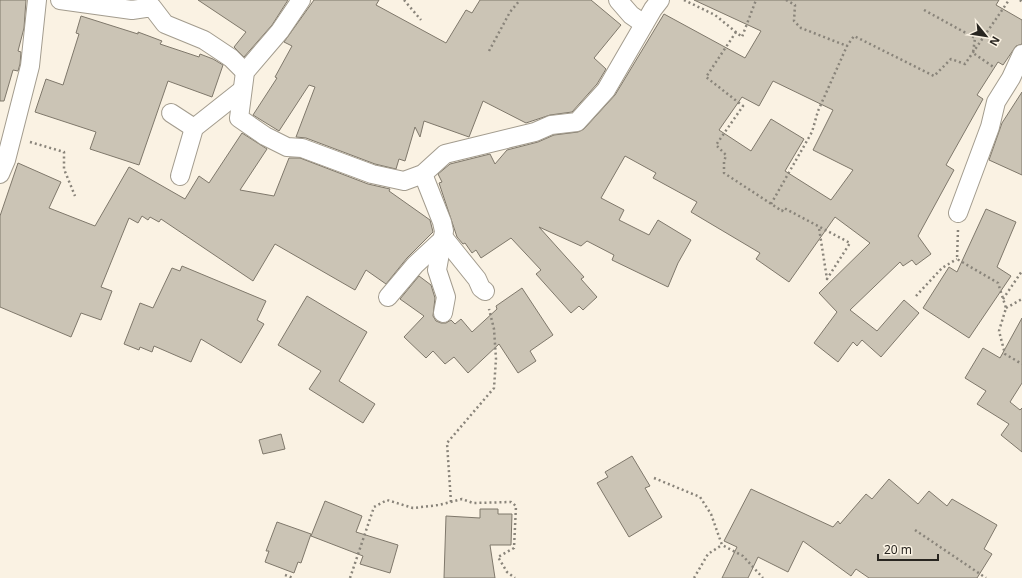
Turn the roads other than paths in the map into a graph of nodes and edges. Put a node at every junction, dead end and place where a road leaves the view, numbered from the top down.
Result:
1 (37, 0) edge
2 (60, 0) edge
3 (301, 0) edge
4 (618, 0) edge
5 (660, 0) edge
6 (644, 24) junction
7 (1022, 54) edge
8 (245, 72) junction
9 (242, 90) junction
10 (171, 114) dead end
11 (194, 128) junction
12 (0, 174) edge
13 (422, 174) junction
14 (180, 176) dead end
15 (958, 213) road end
16 (444, 238) junction
17 (485, 291) road end
18 (388, 297) dead end
19 (444, 313) dead end

1 - 12 street
2 - 8 street
3 - 8 street
4 - 6 street
5 - 6 street
6 - 13 street
7 - 15 street
8 - 9 street
9 - 11 street
9 - 13 street
10 - 11 street
11 - 14 street
13 - 16 street
16 - 17 street
16 - 18 street
16 - 19 street

